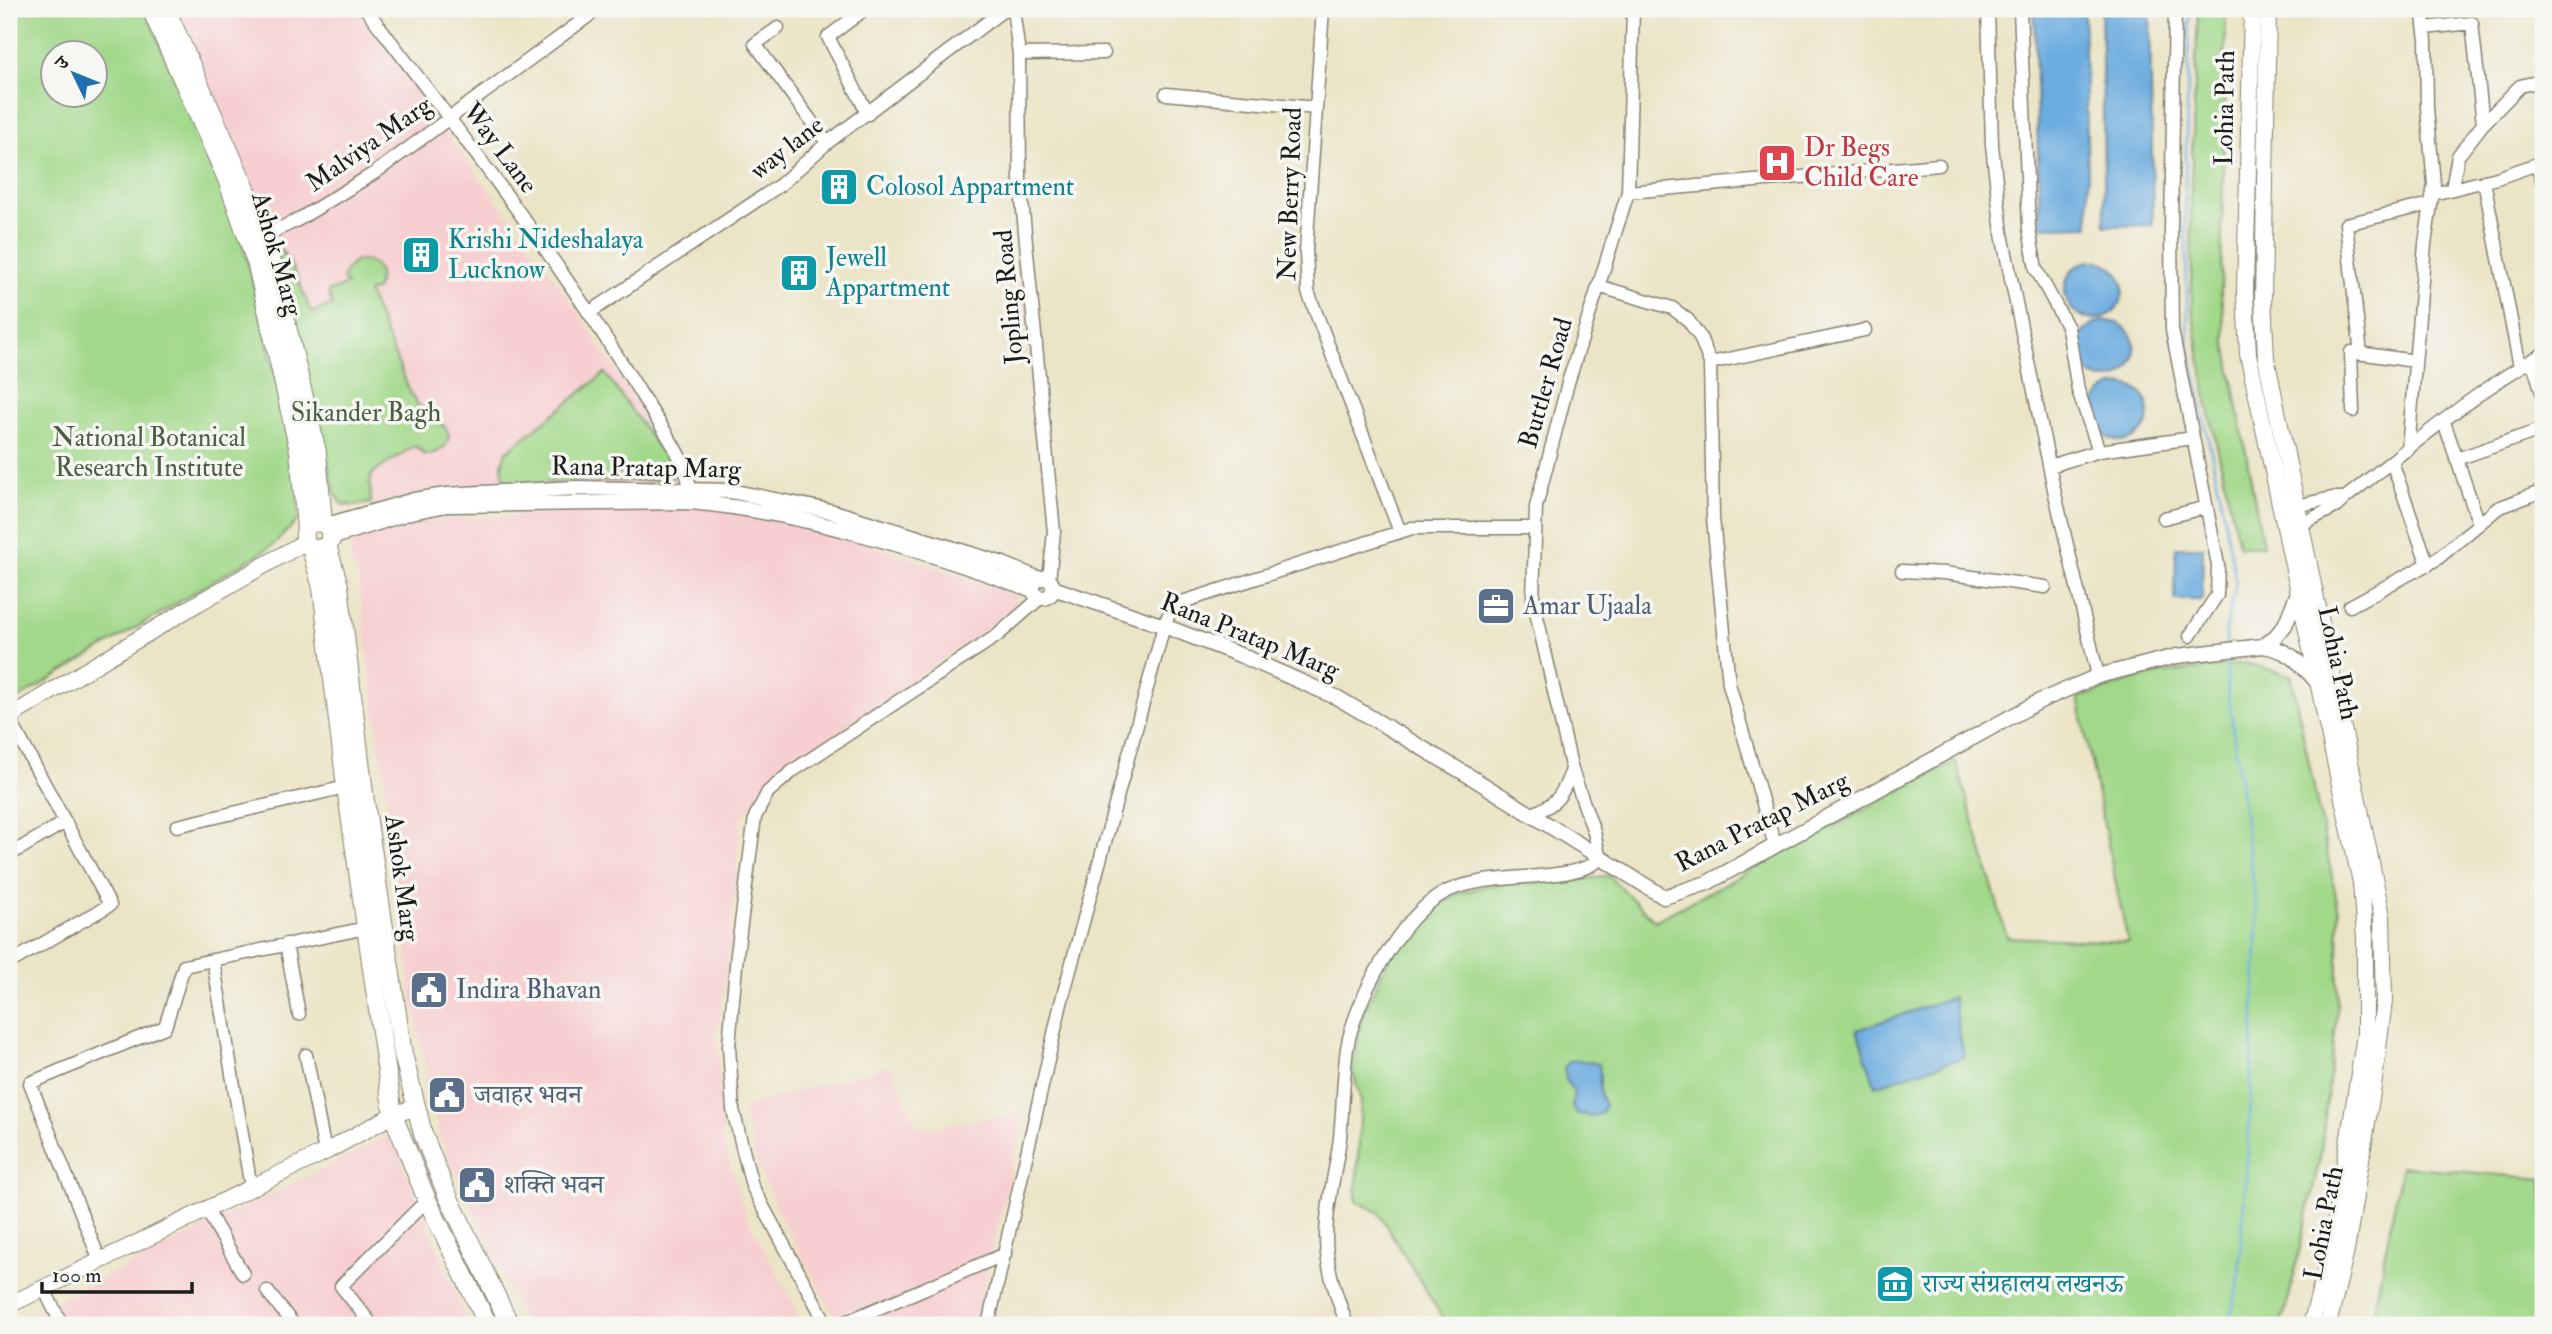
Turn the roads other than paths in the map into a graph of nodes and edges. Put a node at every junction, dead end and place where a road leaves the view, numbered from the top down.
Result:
1 (151, 9) edge
2 (166, 9) edge
3 (366, 9) edge
4 (598, 9) edge
5 (865, 9) edge
6 (1005, 9) edge
7 (1013, 9) edge
8 (1322, 9) edge
9 (1633, 9) edge
10 (1988, 9) edge
11 (2020, 9) edge
12 (2175, 9) edge
13 (2252, 9) edge
14 (2268, 9) edge
15 (2422, 9) edge
16 (2425, 28) junction
17 (778, 29) dead end
18 (1104, 52) dead end
19 (1019, 54) junction
20 (2543, 89) edge
21 (1166, 94) dead end
22 (1316, 108) junction
23 (868, 114) junction
24 (448, 117) junction
25 (2483, 124) junction
26 (827, 143) junction
27 (2540, 163) edge
28 (1939, 165) dead end
29 (2484, 181) junction
30 (2543, 184) edge
31 (2452, 189) junction
32 (1628, 192) junction
33 (2432, 199) junction
34 (263, 236) junction
35 (1598, 286) junction
36 (589, 313) junction
37 (1865, 330) dead end
38 (2361, 354) junction
39 (2532, 360) edge
40 (2415, 361) junction
41 (1710, 363) junction
42 (2543, 395) edge
43 (2353, 411) dead end
44 (2444, 422) junction
45 (2543, 429) edge
46 (2193, 438) junction
47 (2408, 450) junction
48 (2099, 451) junction
49 (2457, 459) junction
50 (2392, 462) junction
51 (2050, 466) junction
52 (2543, 491) edge
53 (691, 496) junction
54 (2345, 498) junction
55 (2296, 506) junction
56 (2207, 507) junction
57 (2164, 518) dead end
58 (2479, 524) junction
59 (2300, 525) junction
60 (1535, 528) junction
61 (1400, 532) junction
62 (319, 536) junction
63 (2428, 565) junction
64 (1902, 571) dead end
65 (1043, 587) junction
66 (2045, 587) dead end
67 (2298, 593) junction
68 (2350, 607) dead end
69 (1164, 626) junction
70 (2190, 636) dead end
71 (2259, 647) junction
72 (2098, 676) junction
73 (2317, 682) junction
74 (9, 717) edge
75 (1573, 770) junction
76 (346, 787) junction
77 (1530, 815) junction
78 (65, 822) junction
79 (177, 825) dead end
80 (1775, 846) junction
81 (9, 855) edge
82 (1600, 859) junction
83 (366, 928) junction
84 (286, 944) junction
85 (212, 960) junction
86 (9, 963) edge
87 (299, 1014) dead end
88 (306, 1055) dead end
89 (416, 1107) junction
90 (393, 1115) junction
91 (325, 1152) junction
92 (251, 1188) junction
93 (427, 1200) junction
94 (207, 1210) junction
95 (1005, 1254) junction
96 (100, 1261) junction
97 (243, 1274) dead end
98 (44, 1289) junction
99 (267, 1291) dead end
100 (9, 1305) edge
101 (482, 1322) edge
102 (62, 1325) edge
103 (294, 1325) edge
104 (372, 1325) edge
105 (510, 1325) edge
106 (827, 1325) edge
107 (839, 1325) edge
108 (988, 1325) edge
109 (1347, 1325) edge
110 (2311, 1325) edge
111 (2328, 1325) edge

1 - 62 main road, Ashok Marg
2 - 34 main road, Ashok Marg
3 - 24 street, Way Lane
4 - 24 street, Malviya Marg
5 - 23 street
6 - 23 street, way lane
7 - 19 street, Jopling Road
8 - 22 street, New Berry Road
9 - 32 street, Buttler Road
10 - 51 street
11 - 48 street
12 - 46 street
13 - 67 main road, Lohia Path
14 - 55 main road, Lohia Path
15 - 16 street
16 - 25 street
16 - 33 street
17 - 26 street
18 - 19 street
19 - 65 street, Jopling Road
20 - 25 street
21 - 22 street
22 - 61 street, New Berry Road
23 - 26 street, way lane
24 - 34 street, Malviya Marg
24 - 36 street, Way Lane
25 - 31 street
26 - 36 street, way lane
27 - 29 street
27 - 30 street
28 - 32 street
29 - 31 street
29 - 39 street
31 - 33 street
32 - 35 street, Buttler Road
33 - 38 street
33 - 40 street
34 - 62 main road, Ashok Marg
35 - 41 street
35 - 60 street, Buttler Road
36 - 53 street, Way Lane
37 - 41 street
38 - 40 street
38 - 43 street
39 - 42 street
39 - 44 street
40 - 47 street
41 - 80 street
44 - 47 street
44 - 49 street
45 - 49 street
46 - 48 street
46 - 56 street
47 - 50 street
48 - 51 street
49 - 58 street
50 - 54 street
50 - 63 street
51 - 72 street
52 - 58 street
53 - 62 street, Rana Pratap Marg
53 - 65 street, Rana Pratap Marg
54 - 55 street
54 - 59 street
55 - 59 main road, Lohia Path
56 - 57 street
56 - 70 street
58 - 63 street
59 - 111 main road, Lohia Path
60 - 61 street
60 - 75 street, Buttler Road
61 - 69 street
62 - 74 main road, Rana Pratap Marg
62 - 76 main road, Ashok Marg
62 - 89 main road, Ashok Marg
63 - 68 street
64 - 66 street
65 - 69 street, Rana Pratap Marg
65 - 106 street
67 - 71 street
67 - 73 main road, Lohia Path
69 - 77 street, Rana Pratap Marg
69 - 95 street
71 - 72 street, Rana Pratap Marg
71 - 73 street
72 - 80 street, Rana Pratap Marg
73 - 110 main road, Lohia Path
74 - 78 street
75 - 77 street
75 - 82 street, Buttler Road
76 - 79 street
76 - 83 main road, Ashok Marg
77 - 82 street, Rana Pratap Marg
78 - 81 street
78 - 86 street
80 - 82 street, Rana Pratap Marg
82 - 109 street
83 - 84 street
83 - 90 main road, Ashok Marg
84 - 85 street
84 - 87 street
85 - 92 street
85 - 96 street
88 - 91 street
89 - 90 main road
89 - 105 main road, Ashok Marg
90 - 91 main road
90 - 93 main road, Ashok Marg
91 - 92 main road
92 - 94 main road
93 - 101 main road, Ashok Marg
93 - 104 street
94 - 96 main road
94 - 97 street
95 - 107 street
95 - 108 street
96 - 98 main road
98 - 100 main road
98 - 102 street
99 - 103 street

